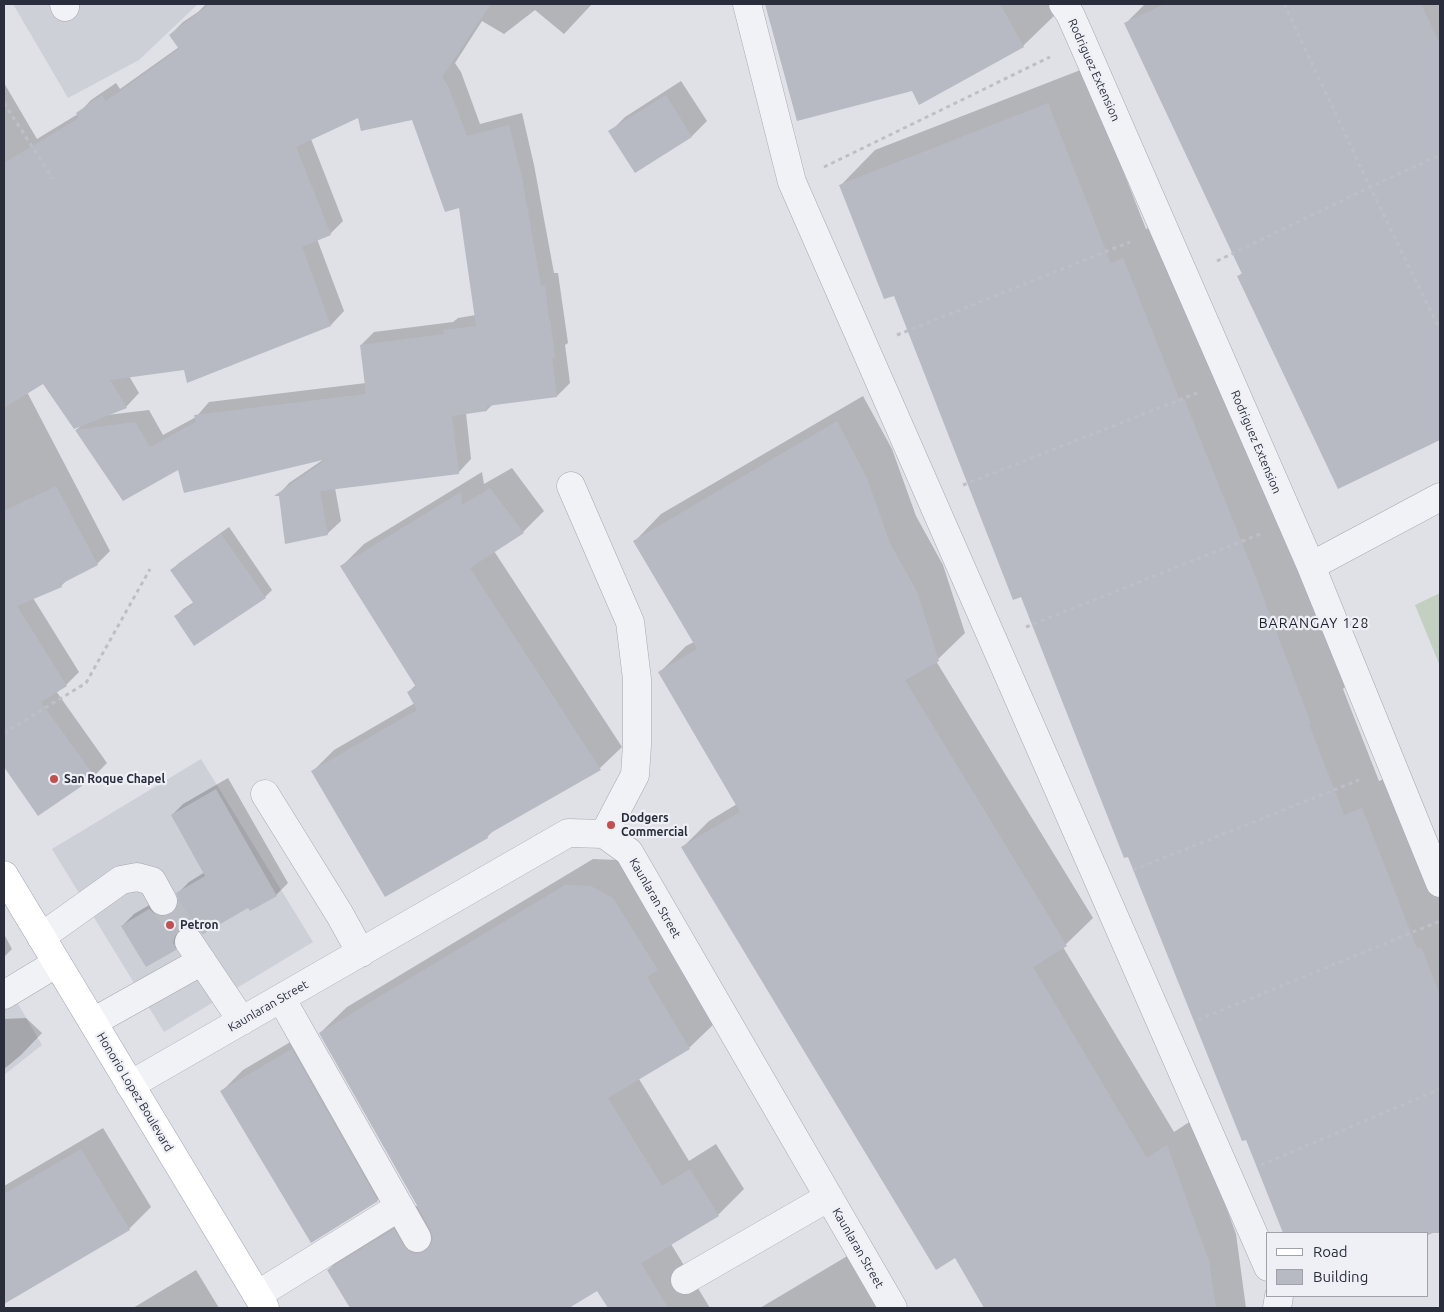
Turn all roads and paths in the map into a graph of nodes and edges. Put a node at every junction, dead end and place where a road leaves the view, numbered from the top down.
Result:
1 (747, 4) edge
2 (1284, 4) edge
3 (1074, 7) edge
4 (1082, 41) junction
5 (4, 103) edge
6 (1440, 156) edge
7 (53, 179) dead end
8 (792, 182) junction
9 (1370, 187) junction
10 (1163, 228) junction
11 (1184, 276) junction
12 (1440, 330) edge
13 (892, 337) dead end
14 (1230, 380) junction
15 (571, 486) dead end
16 (955, 488) dead end
17 (1440, 497) edge
18 (1291, 522) junction
19 (1311, 566) junction
20 (150, 569) dead end
21 (1022, 628) dead end
22 (4, 733) edge
23 (1392, 767) junction
24 (264, 794) dead end
25 (604, 834) junction
26 (1131, 871) dead end
27 (4, 876) edge
28 (1440, 883) edge
29 (163, 901) tunnel mouth
30 (1440, 921) edge
31 (41, 937) junction
32 (361, 952) junction
33 (57, 963) junction
34 (4, 995) edge
35 (281, 998) junction
36 (242, 1021) junction
37 (1195, 1021) dead end
38 (93, 1022) junction
39 (130, 1085) junction
40 (1440, 1089) edge
41 (1259, 1166) dead end
42 (829, 1197) junction
43 (399, 1207) junction
44 (417, 1238) dead end
45 (1266, 1262) edge
46 (685, 1280) dead end
47 (261, 1301) edge
48 (893, 1308) edge

1 - 8 street
2 - 9 path
3 - 4 street, Rodriguez Extension
4 - 8 path
4 - 10 street, Rodriguez Extension
5 - 7 path
6 - 9 path
8 - 45 street
9 - 11 path
9 - 12 path
10 - 11 street, Rodriguez Extension
10 - 13 path
11 - 14 street, Rodriguez Extension
14 - 16 path
14 - 18 street, Rodriguez Extension
15 - 25 street
17 - 19 street
18 - 19 street, Rodriguez Extension
18 - 21 path
19 - 23 street, Rodriguez Extension
20 - 22 path
23 - 26 path
23 - 28 street, Rodriguez Extension
24 - 32 street
25 - 32 street, Kaunlaran Street
25 - 42 street, Kaunlaran Street
27 - 31 main road, Honorio Lopez Boulevard
29 - 31 street
30 - 37 path
31 - 33 main road, Honorio Lopez Boulevard
32 - 35 street, Kaunlaran Street
33 - 34 street
33 - 38 main road, Honorio Lopez Boulevard
35 - 36 street, Kaunlaran Street
35 - 43 street
36 - 38 street
36 - 39 street, Kaunlaran Street
38 - 39 main road, Honorio Lopez Boulevard
39 - 47 main road, Honorio Lopez Boulevard
40 - 41 path
42 - 46 street
42 - 48 street, Kaunlaran Street
43 - 44 street
43 - 47 street

